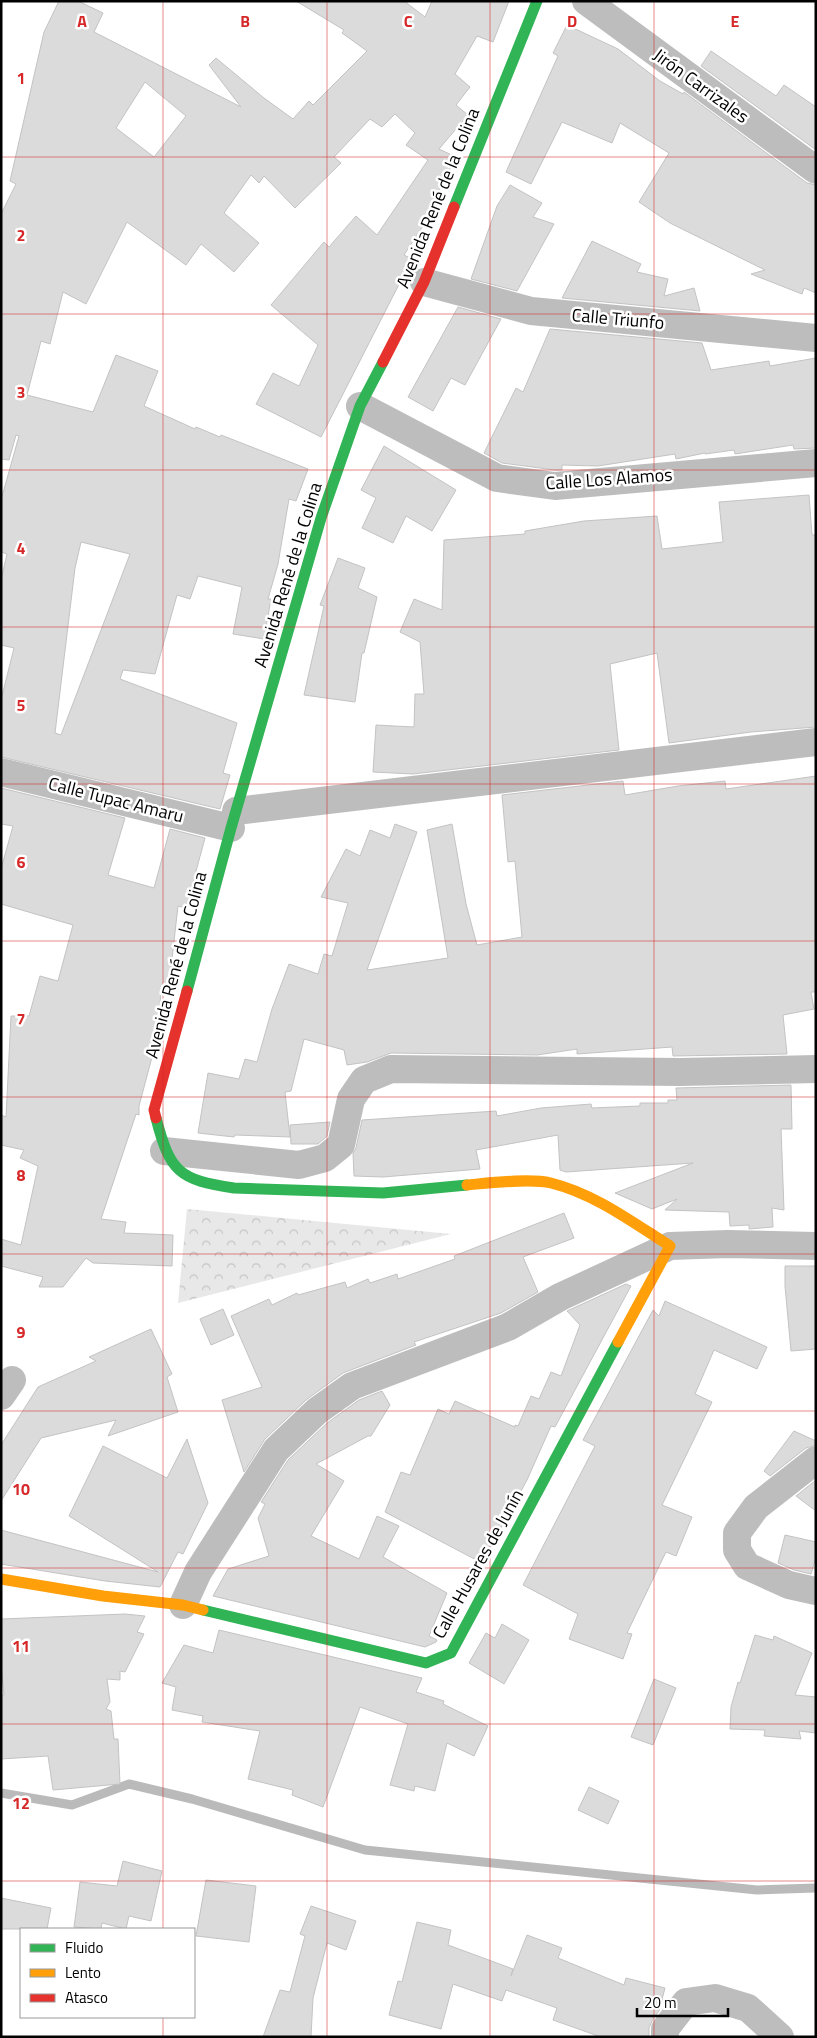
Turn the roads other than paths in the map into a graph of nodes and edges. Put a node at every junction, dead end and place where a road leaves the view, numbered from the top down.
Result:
1 (537, 1) edge
2 (586, 1) edge
3 (816, 170) edge
4 (424, 282) junction
5 (816, 338) edge
6 (360, 406) junction
7 (816, 463) edge
8 (816, 742) edge
9 (1, 772) edge
10 (234, 820) junction
11 (816, 1069) edge
12 (164, 1151) junction
13 (670, 1246) junction
14 (816, 1246) edge
15 (816, 1460) edge
16 (1, 1579) edge
17 (816, 1591) edge
18 (183, 1605) junction
19 (665, 2037) edge
20 (780, 2037) edge

1 - 4 street, Avenida René de la Colina
2 - 3 street, Jirón Carrizales
4 - 5 street, Calle Triunfo
4 - 6 street, Avenida René de la Colina
6 - 7 street, Calle Los Alamos
6 - 10 street, Avenida René de la Colina
8 - 10 street
9 - 10 street, Calle Tupac Amaru
10 - 12 street, Avenida René de la Colina
11 - 12 street
12 - 13 street, Avenida René de la Colina
13 - 14 street
13 - 18 street
13 - 18 street, Calle Husares de Junín
15 - 17 street
16 - 18 street, Calle Husares de Junín
19 - 20 street

